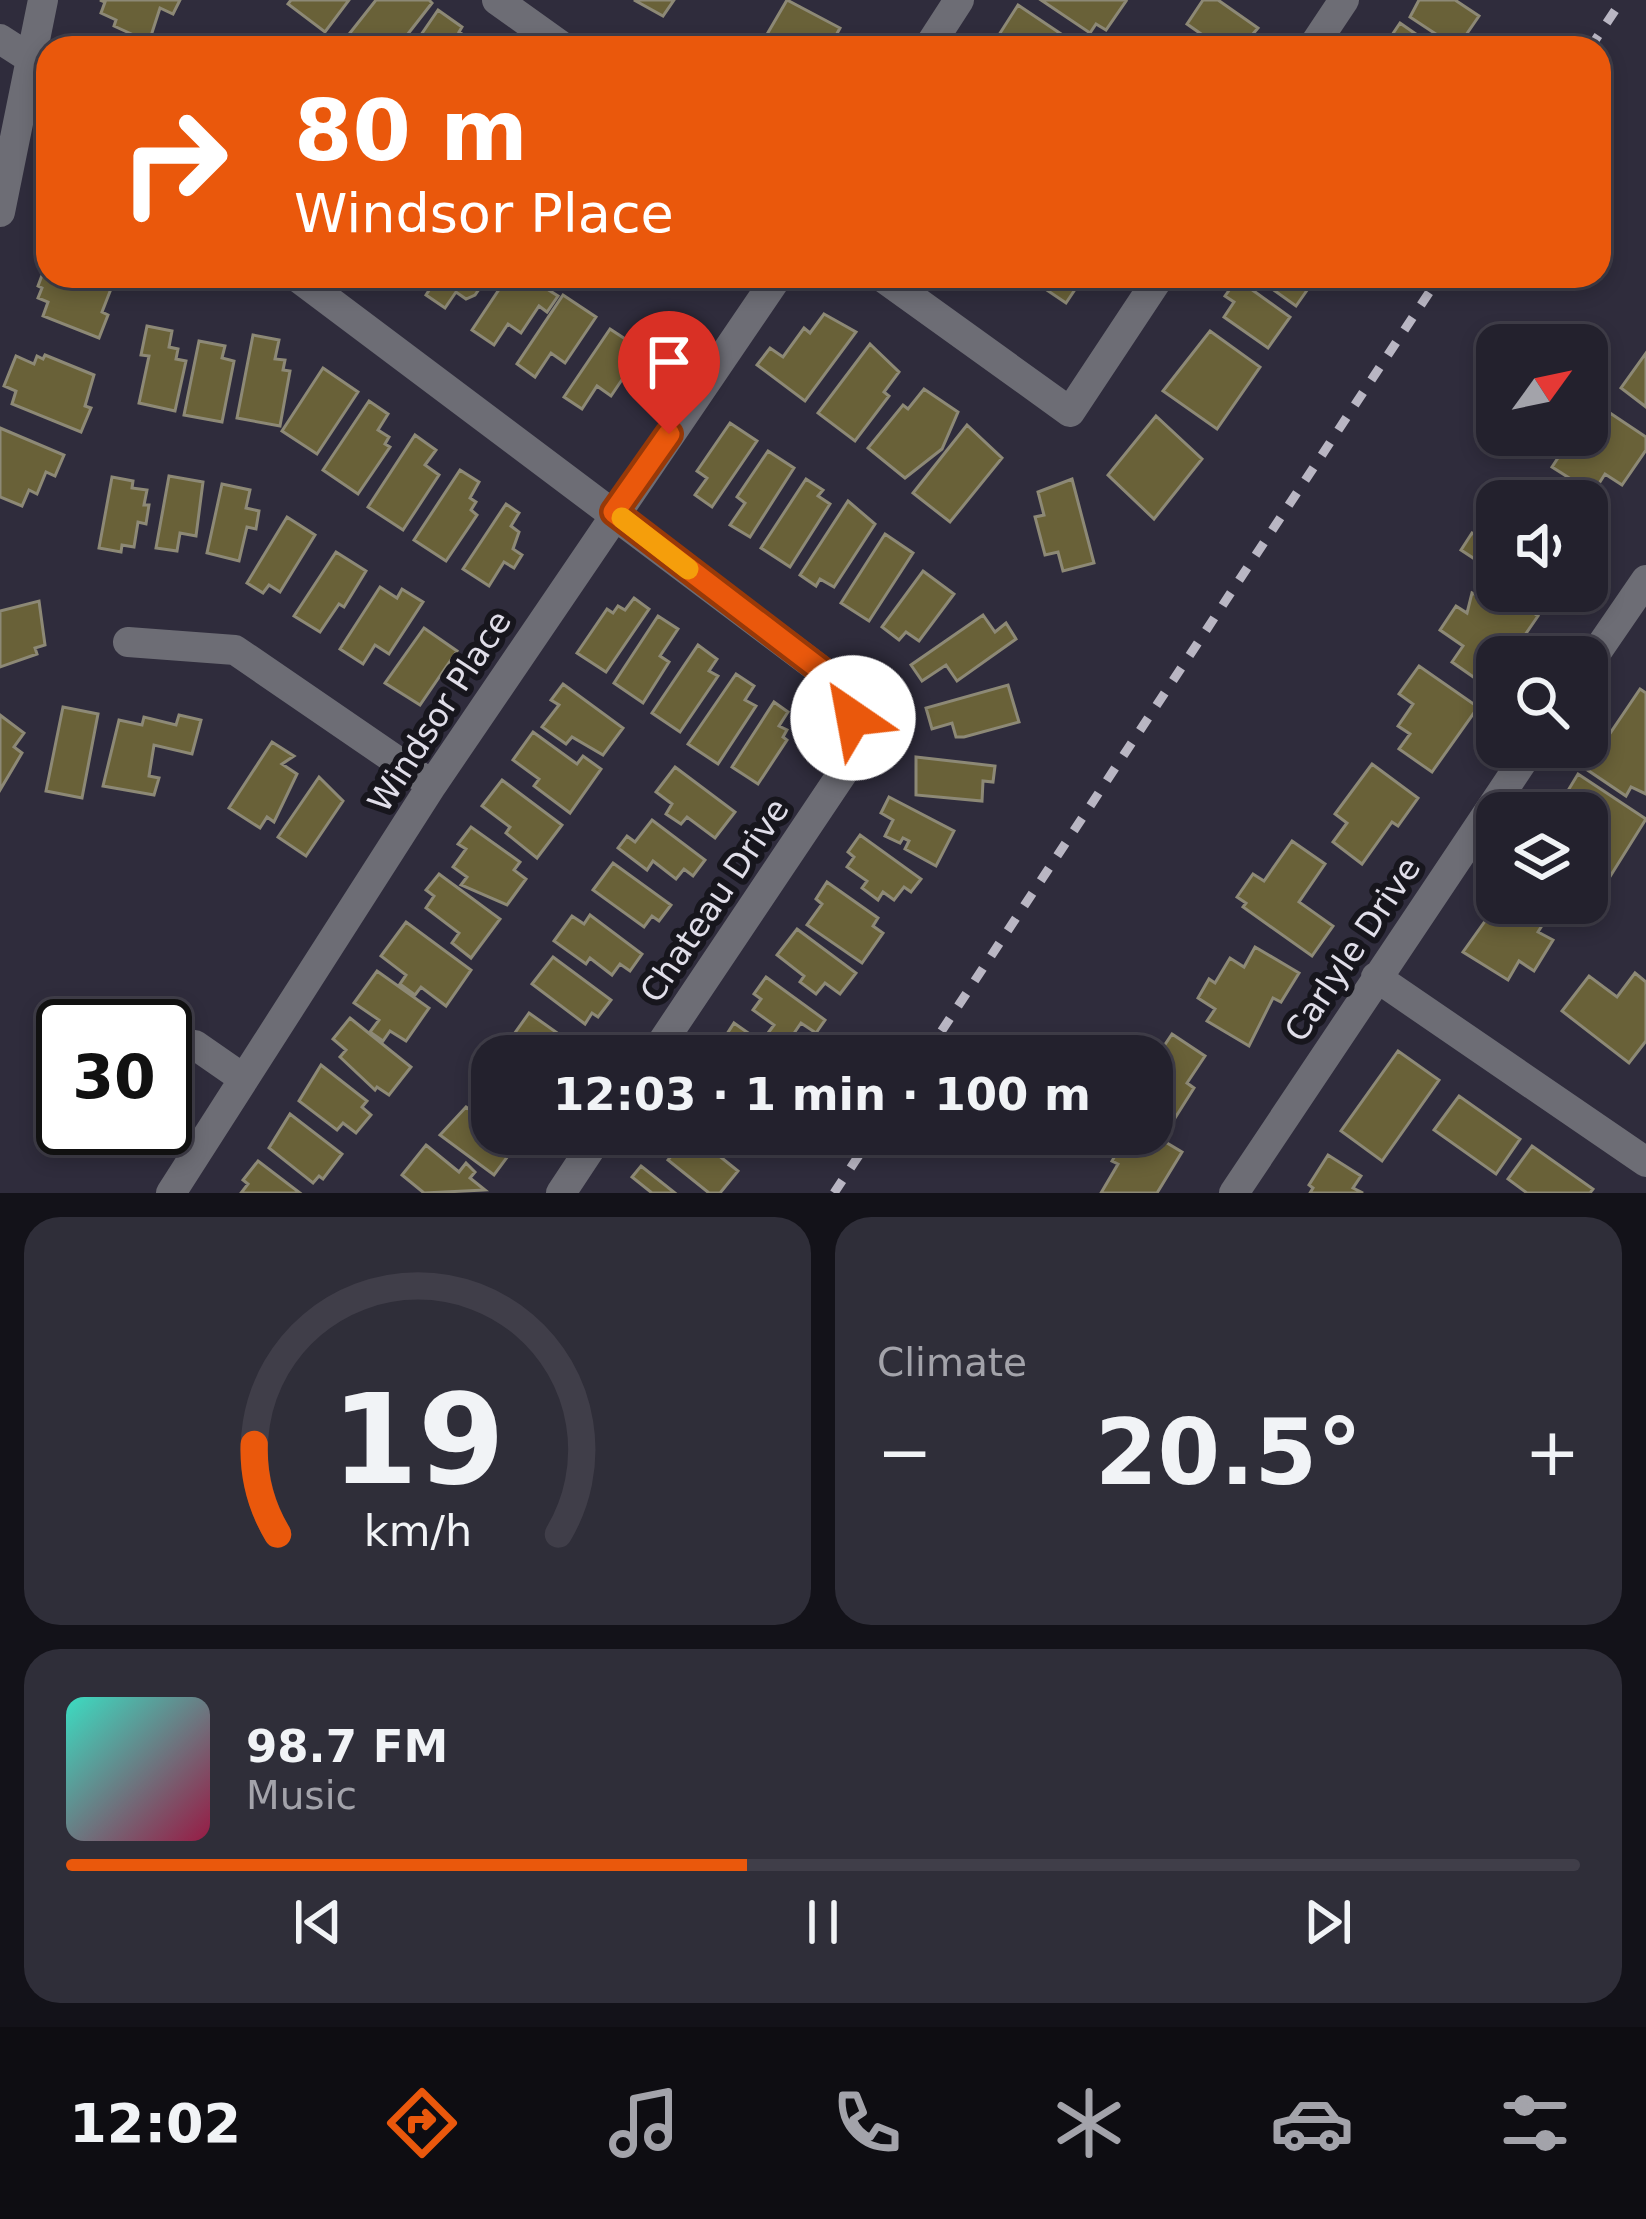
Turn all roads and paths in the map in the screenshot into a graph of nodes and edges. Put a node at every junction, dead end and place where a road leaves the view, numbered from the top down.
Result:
1 (43, 0) edge
2 (497, 0) edge
3 (959, 0) edge
4 (1343, 0) edge
5 (547, 36) edge
6 (936, 36) edge
7 (1320, 36) edge
8 (0, 39) edge
9 (28, 57) junction
10 (0, 212) edge
11 (312, 288) edge
12 (770, 288) edge
13 (898, 288) edge
14 (1152, 288) edge
15 (614, 512) junction
16 (1646, 580) edge
17 (1608, 636) edge
18 (128, 642) dead end
19 (1518, 768) edge
20 (432, 785) junction
21 (1376, 977) junction
22 (666, 1035) edge
23 (195, 1045) dead end
24 (244, 1079) junction
25 (586, 1155) edge
26 (1646, 1162) edge
27 (171, 1193) edge
28 (561, 1193) edge
29 (1234, 1193) edge

1 - 9 street
2 - 5 street
3 - 6 street
4 - 7 street
8 - 9 street
9 - 10 street
11 - 15 street, Chateau Drive
12 - 15 street, Windsor Place
13 - 14 street
15 - 20 street, Windsor Place
15 - 22 street, Chateau Drive
16 - 17 street
18 - 20 street
19 - 21 street, Carlyle Drive
20 - 24 street, Windsor Place
21 - 26 street
21 - 29 street, Carlyle Drive
23 - 24 street
24 - 27 street, Windsor Place
25 - 28 street

